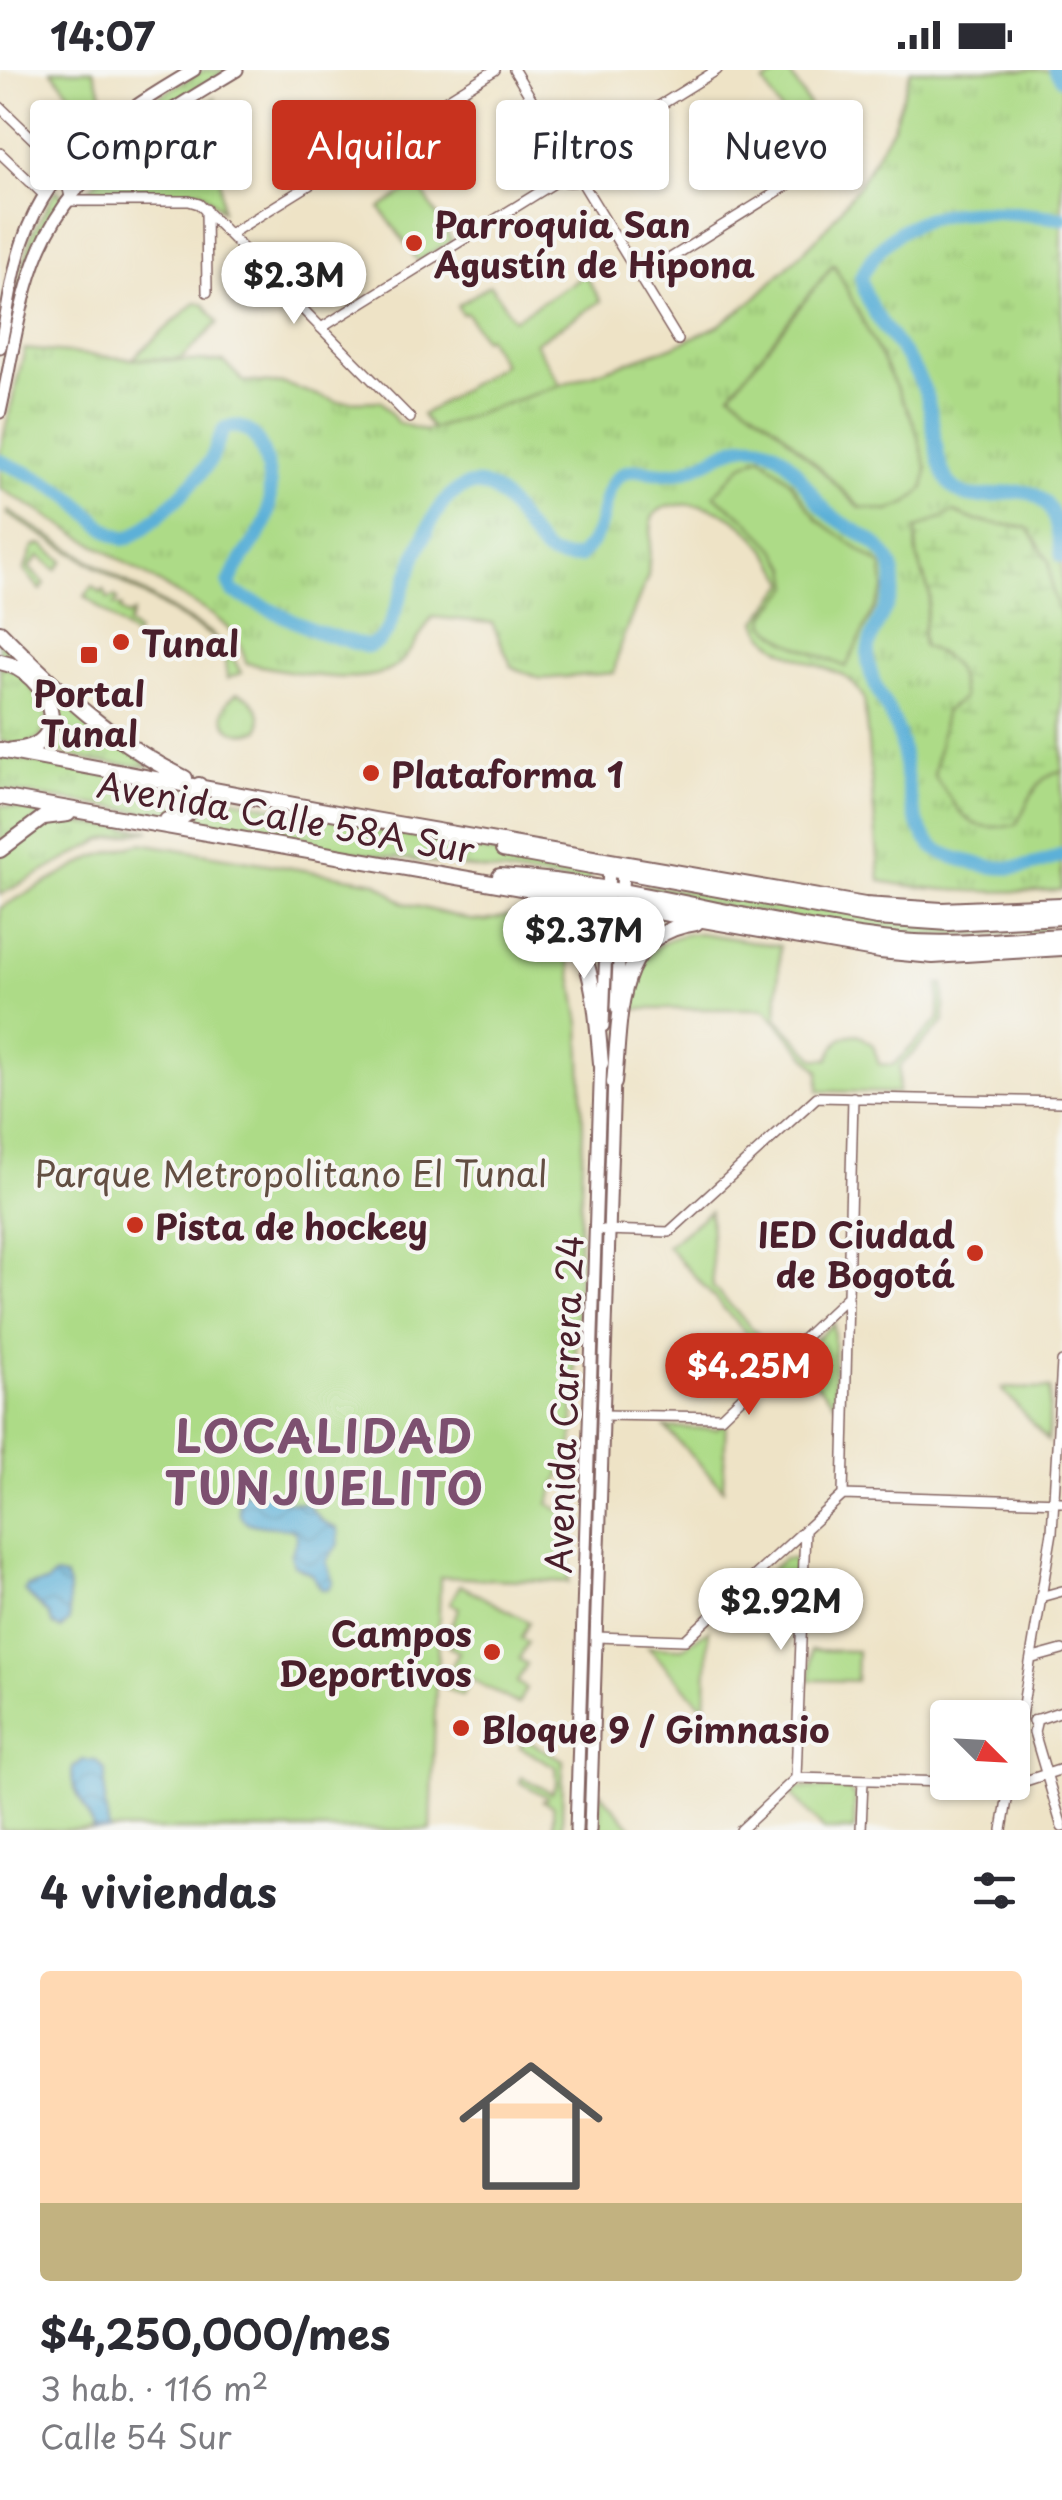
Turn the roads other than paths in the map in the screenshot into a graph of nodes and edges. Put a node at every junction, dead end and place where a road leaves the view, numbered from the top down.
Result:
1 (194, 70) edge
2 (238, 70) edge
3 (495, 70) edge
4 (514, 70) edge
5 (717, 70) edge
6 (147, 100) edge
7 (532, 100) edge
8 (669, 100) edge
9 (0, 107) edge
10 (30, 137) edge
11 (0, 153) edge
12 (47, 190) edge
13 (67, 190) edge
14 (543, 190) edge
15 (586, 190) edge
16 (781, 190) edge
17 (44, 195) junction
18 (69, 198) junction
19 (206, 209) junction
20 (230, 234) junction
21 (640, 277) junction
22 (207, 292) dead end
23 (322, 328) junction
24 (678, 340) dead end
25 (0, 347) edge
26 (0, 412) edge
27 (410, 418) dead end
28 (0, 632) edge
29 (0, 662) edge
30 (1, 750) edge
31 (199, 785) junction
32 (0, 797) edge
33 (92, 814) junction
34 (133, 820) junction
35 (0, 850) edge
36 (616, 867) junction
37 (440, 872) junction
38 (520, 887) junction
39 (614, 898) junction
40 (828, 898) junction
41 (794, 904) junction
42 (1062, 904) edge
43 (1062, 916) edge
44 (712, 923) junction
45 (1062, 936) edge
46 (924, 942) junction
47 (1062, 948) edge
48 (954, 955) junction
49 (601, 1063) junction
50 (614, 1082) junction
51 (853, 1097) junction
52 (1062, 1102) edge
53 (603, 1230) junction
54 (846, 1298) junction
55 (1062, 1362) edge
56 (1062, 1386) edge
57 (603, 1415) junction
58 (1061, 1442) edge
59 (842, 1495) junction
60 (1058, 1502) edge
61 (805, 1530) junction
62 (1057, 1531) edge
63 (1062, 1591) edge
64 (1044, 1596) junction
65 (596, 1637) junction
66 (1062, 1650) edge
67 (1032, 1658) junction
68 (1026, 1700) edge
69 (1062, 1712) edge
70 (1037, 1719) junction
71 (1030, 1722) edge
72 (1030, 1729) edge
73 (1034, 1732) junction
74 (1062, 1769) edge
75 (1046, 1774) junction
76 (796, 1778) junction
77 (1030, 1778) edge
78 (863, 1780) junction
79 (930, 1782) edge
80 (1007, 1800) edge
81 (1062, 1829) edge
82 (576, 1830) edge
83 (590, 1830) edge
84 (741, 1830) edge
85 (861, 1830) edge
86 (1002, 1830) edge

1 - 6 main road
2 - 18 main road
3 - 20 street
4 - 7 street
5 - 8 street
9 - 10 street
11 - 17 street
12 - 17 main road
13 - 18 street
14 - 23 street
15 - 21 street
16 - 21 street
17 - 25 main road
18 - 19 street
18 - 26 main road
19 - 20 street
19 - 22 street
20 - 23 street
21 - 24 street
23 - 27 street
28 - 31 highway
29 - 30 highway
30 - 31 highway, Avenida Calle 58A Sur
31 - 34 highway
31 - 36 highway, Avenida Calle 58A Sur
32 - 33 highway, Avenida Calle 58A Sur
33 - 34 highway, Avenida Calle 58A Sur
33 - 35 highway
34 - 37 highway, Avenida Calle 58A Sur
36 - 39 main road, Avenida Carrera 24
36 - 40 highway
36 - 41 highway
37 - 38 highway, Avenida Calle 58A Sur
37 - 39 highway
38 - 39 highway, Avenida Calle 58A Sur
38 - 49 highway
39 - 44 highway
39 - 46 highway
39 - 49 main road, Avenida Carrera 24
39 - 50 main road, Avenida Carrera 24
40 - 41 highway
40 - 42 highway
41 - 43 highway
44 - 48 highway
44 - 50 highway
45 - 46 highway
46 - 48 highway
47 - 48 highway
49 - 53 main road, Avenida Carrera 24
50 - 53 main road, Avenida Carrera 24
51 - 52 street
51 - 53 street
51 - 54 street
53 - 57 main road, Avenida Carrera 24
53 - 82 main road, Avenida Carrera 24
54 - 57 street
54 - 59 street
55 - 56 street
56 - 58 street
57 - 65 main road, Avenida Carrera 24
58 - 60 street
59 - 60 street
59 - 61 street
60 - 62 street
61 - 65 street
61 - 76 street
62 - 64 street
63 - 64 street
64 - 67 street
65 - 83 main road, Avenida Carrera 24
66 - 67 street
67 - 68 street
69 - 70 street
70 - 71 street
70 - 73 street
72 - 73 street
73 - 75 street
74 - 75 street
75 - 77 street
75 - 81 street
76 - 78 street
76 - 84 street
78 - 79 street
78 - 85 street
80 - 86 street

